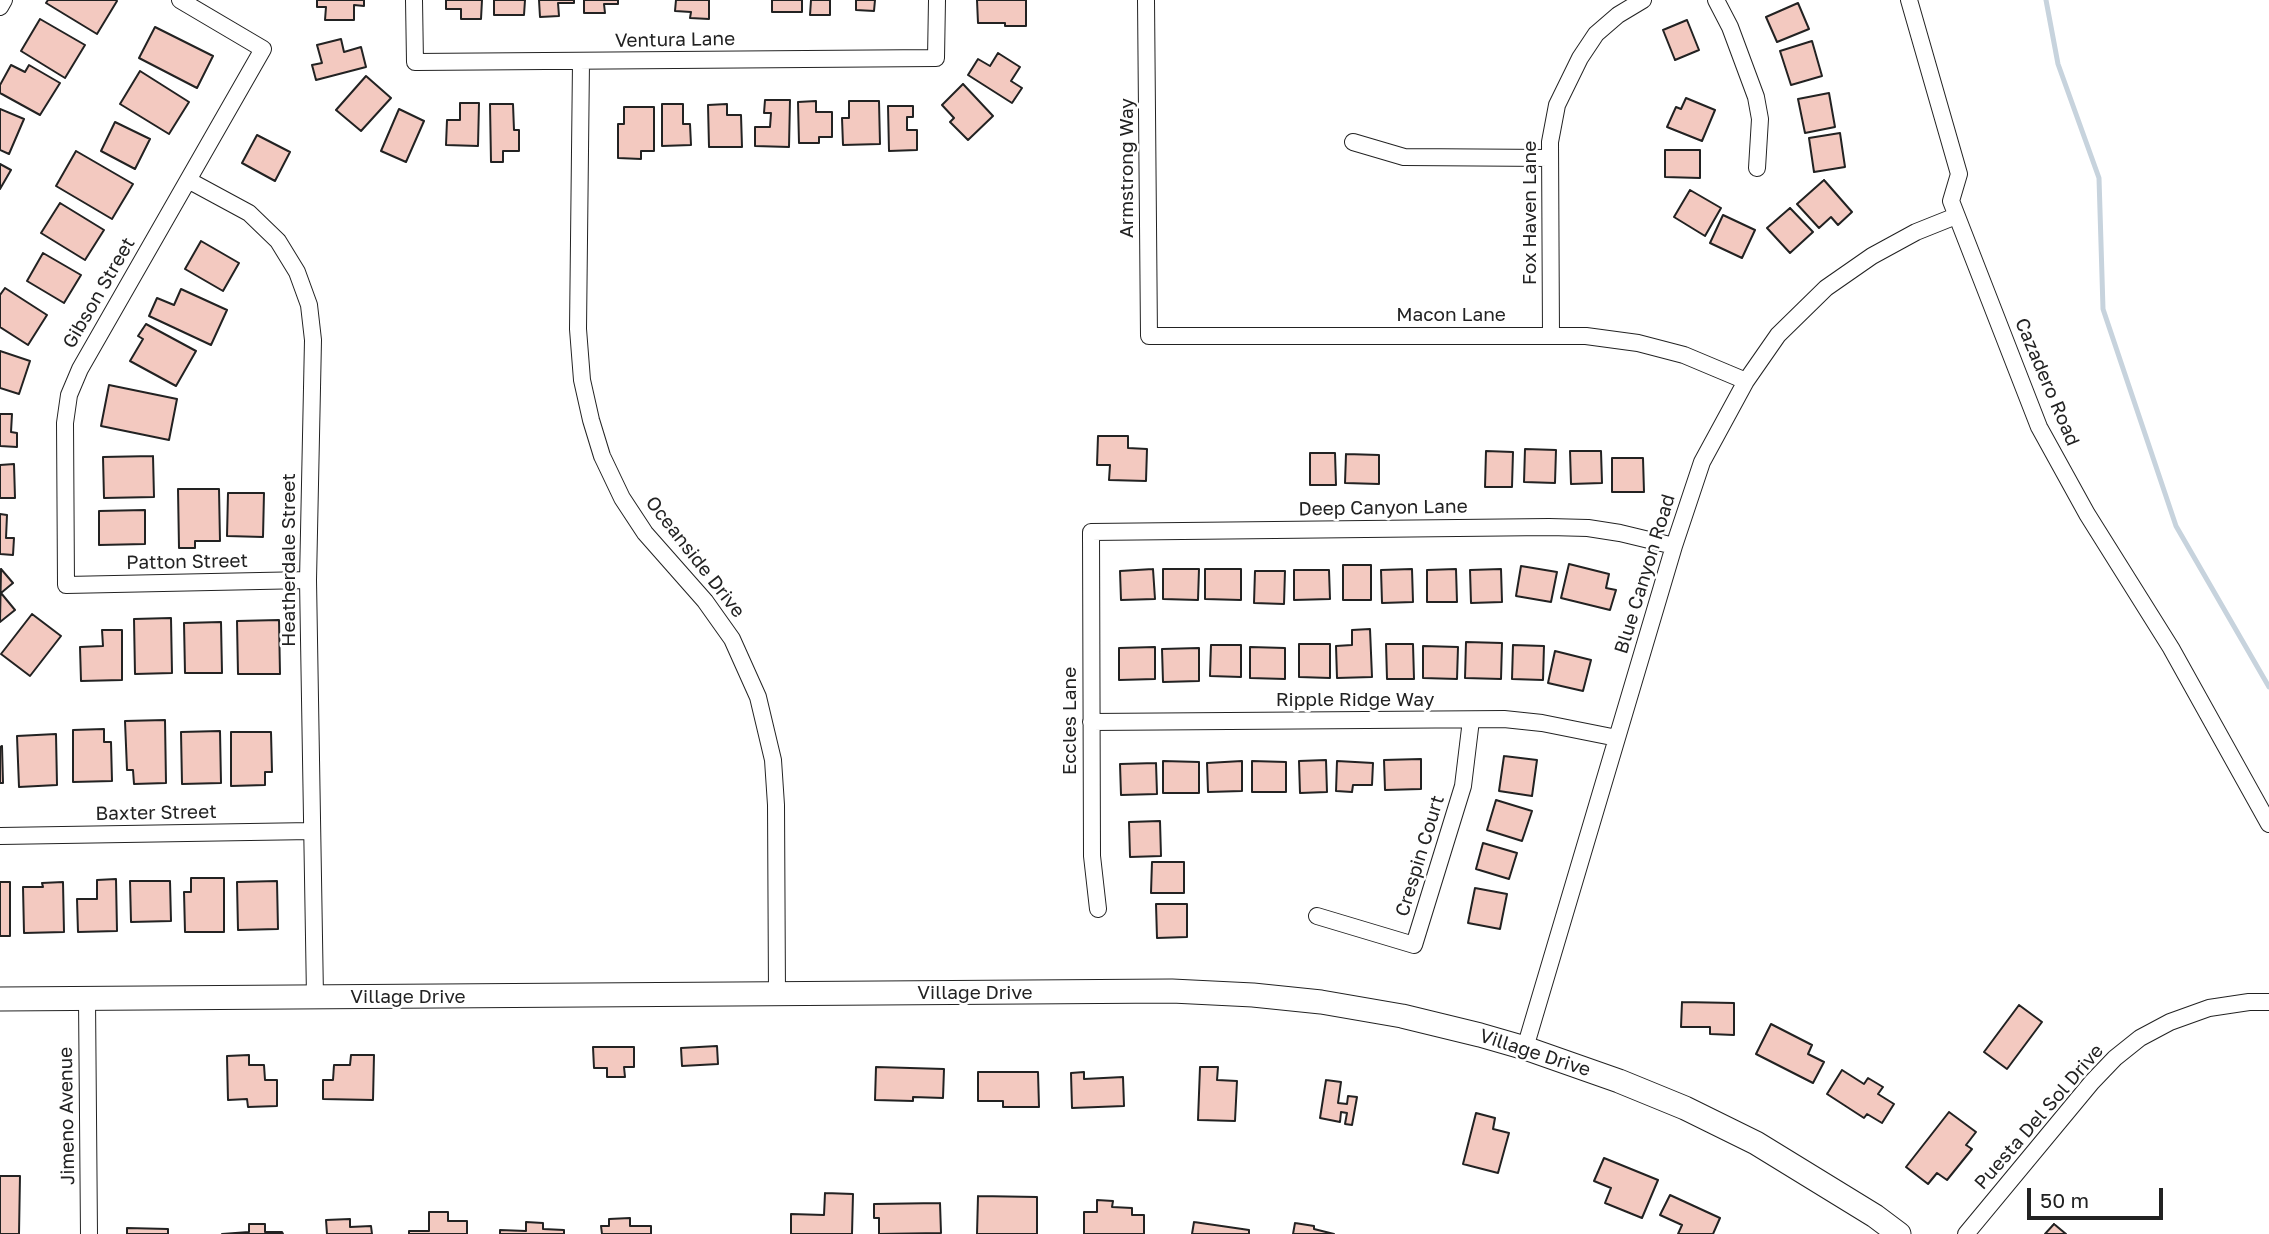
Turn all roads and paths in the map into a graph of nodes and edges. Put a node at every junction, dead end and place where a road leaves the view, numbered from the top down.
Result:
1 (4, 0) edge
2 (180, 0) edge
3 (414, 0) edge
4 (937, 0) edge
5 (1146, 0) edge
6 (1643, 0) edge
7 (1716, 0) edge
8 (1909, 0) edge
9 (0, 7) edge
10 (582, 62) junction
11 (1353, 142) dead end
12 (1550, 158) junction
13 (1757, 168) dead end
14 (188, 180) junction
15 (1956, 216) junction
16 (1149, 336) joint
17 (1551, 336) junction
18 (1746, 381) junction
19 (1091, 532) joint
20 (1674, 546) junction
21 (308, 580) junction
22 (66, 585) joint
23 (1471, 720) junction
24 (1091, 722) junction
25 (1617, 738) junction
26 (2269, 824) edge
27 (312, 831) junction
28 (0, 836) edge
29 (1098, 909) dead end
30 (1317, 916) dead end
31 (777, 994) junction
32 (316, 997) junction
33 (0, 999) edge
34 (87, 999) junction
35 (2269, 1002) edge
36 (1525, 1048) junction
37 (89, 1234) edge
38 (1899, 1234) edge
39 (1966, 1234) edge

1 - 9 street
2 - 14 street, Gibson Street
3 - 10 street, Ventura Lane
4 - 10 street, Ventura Lane
5 - 16 street, Armstrong Way
6 - 12 street, Fox Haven Lane
7 - 13 street
8 - 15 street, Cazadero Road
10 - 31 street, Oceanside Drive
11 - 12 street
12 - 17 street, Fox Haven Lane
14 - 21 street, Heatherdale Street
14 - 22 street, Gibson Street
15 - 18 street, Blue Canyon Road
15 - 26 street, Cazadero Road
16 - 17 street, Macon Lane
17 - 18 street, Macon Lane
18 - 20 street, Blue Canyon Road
19 - 20 street, Deep Canyon Lane
19 - 24 street, Eccles Lane
20 - 25 street, Blue Canyon Road
21 - 22 street, Patton Street
21 - 27 street, Heatherdale Street
23 - 24 street, Ripple Ridge Way
23 - 25 street, Ripple Ridge Way
23 - 30 street, Crespin Court
24 - 29 street, Eccles Lane
25 - 36 street, Blue Canyon Road
27 - 28 street, Baxter Street
27 - 32 street, Heatherdale Street
31 - 32 main road, Village Drive
31 - 36 main road, Village Drive
32 - 34 main road, Village Drive
33 - 34 main road, Village Drive
34 - 37 street, Jimeno Avenue
35 - 39 street, Puesta Del Sol Drive
36 - 38 main road, Village Drive

